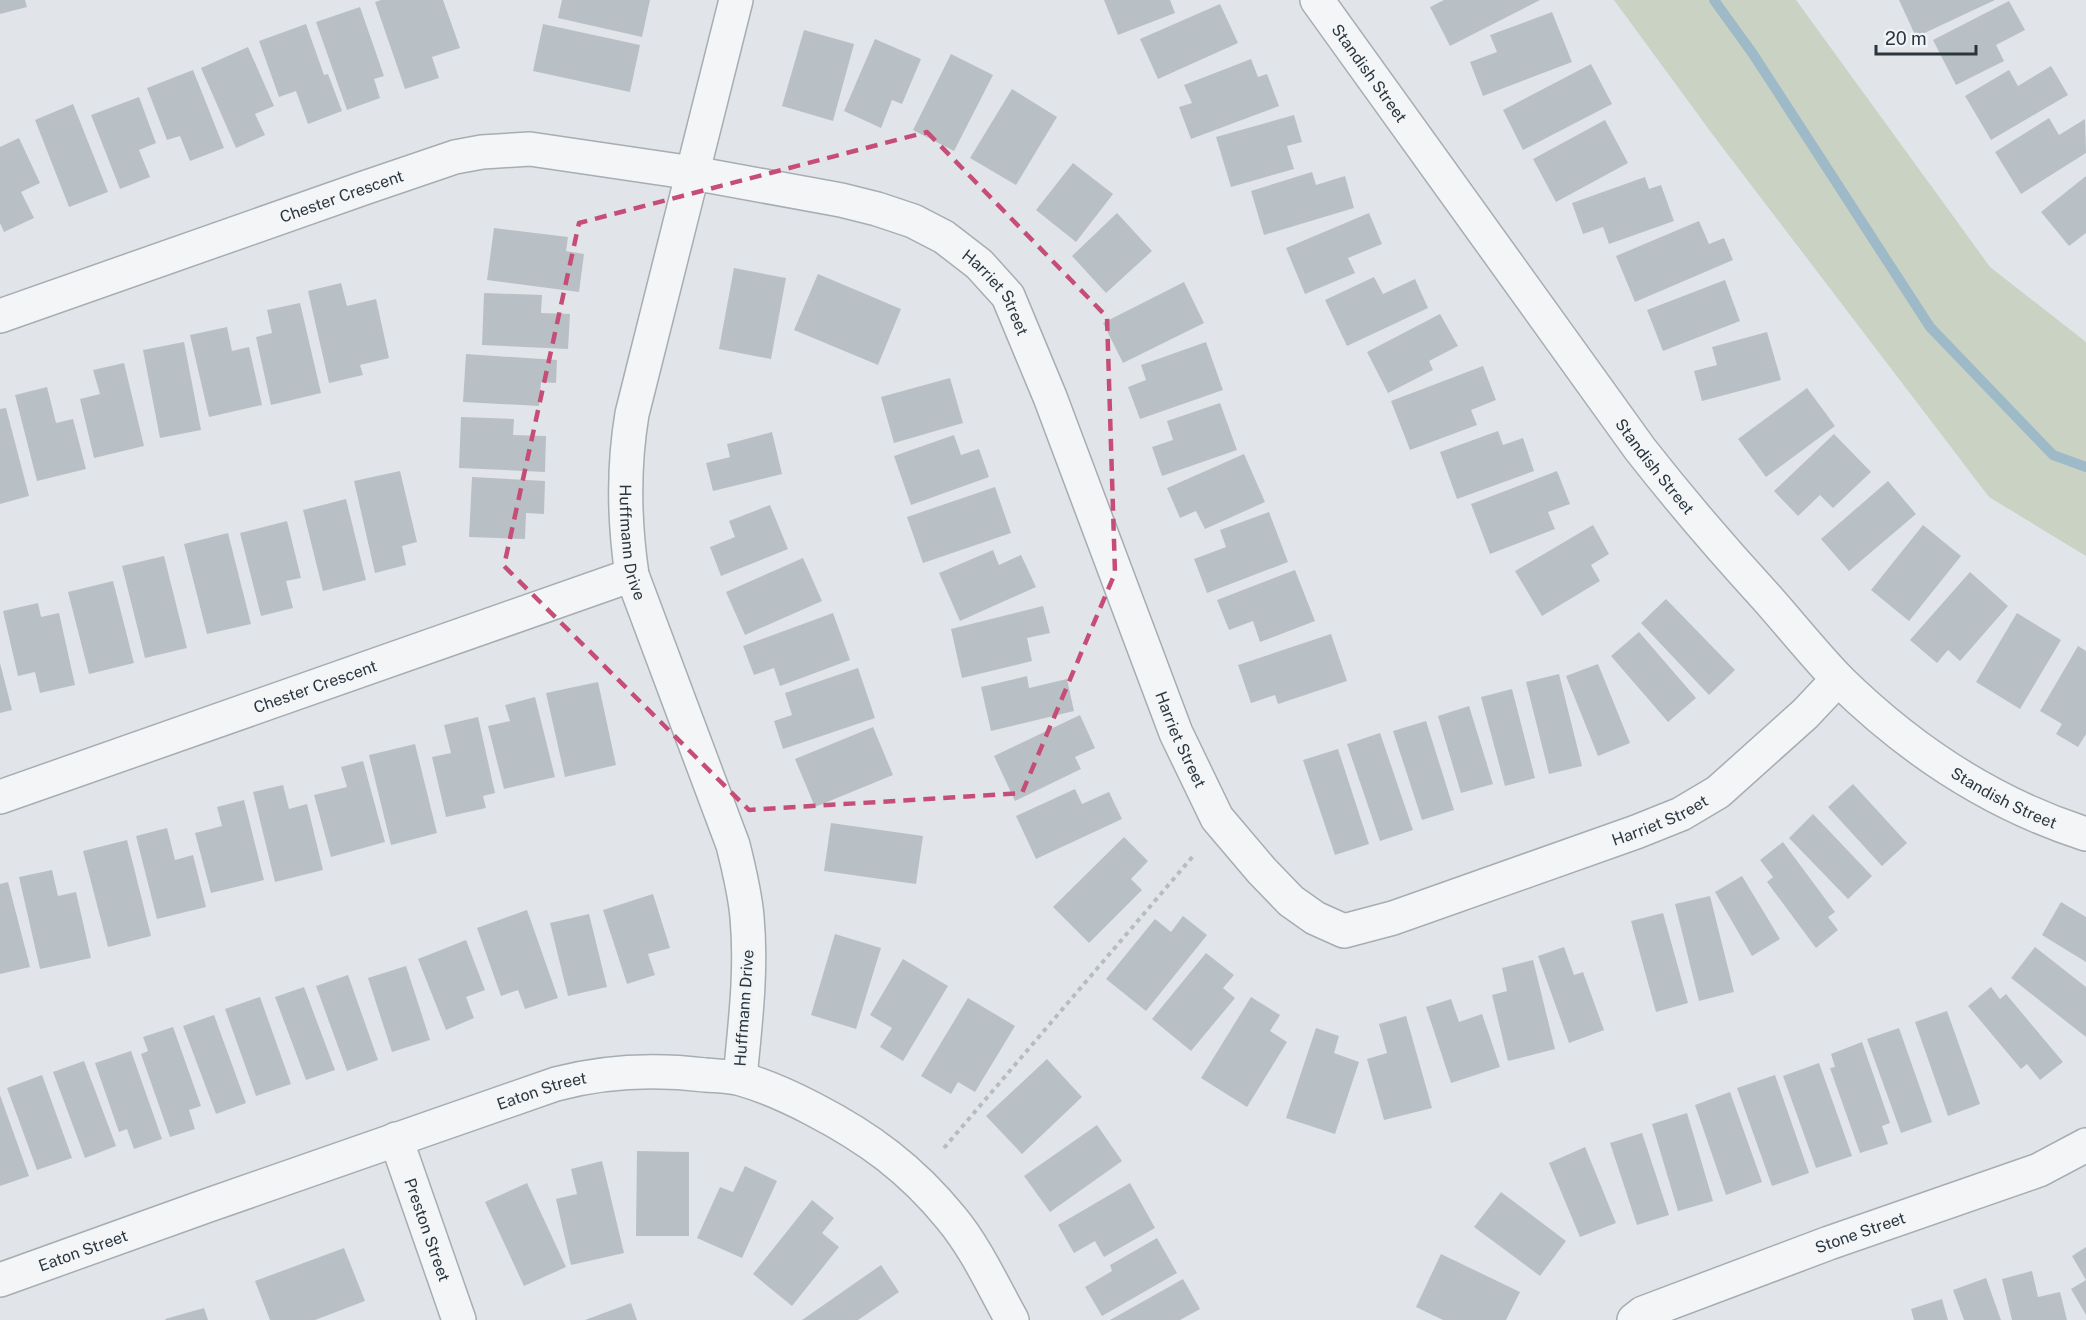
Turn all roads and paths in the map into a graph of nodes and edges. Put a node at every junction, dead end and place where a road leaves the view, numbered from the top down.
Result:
1 (736, 0) edge
2 (1317, 0) edge
3 (693, 173) junction
4 (0, 316) edge
5 (632, 575) junction
6 (1838, 679) junction
7 (0, 797) edge
8 (2086, 834) edge
9 (1194, 855) dead end
10 (740, 1078) junction
11 (396, 1139) junction
12 (2086, 1145) edge
13 (944, 1148) dead end
14 (0, 1280) edge
15 (459, 1320) edge
16 (1012, 1320) edge
17 (1634, 1320) edge

1 - 3 street, Huffmann Drive
2 - 6 street, Standish Street
3 - 4 street, Chester Crescent
3 - 5 street, Huffmann Drive
3 - 6 street, Harriet Street
5 - 7 street, Chester Crescent
5 - 10 street, Huffmann Drive
6 - 8 street, Standish Street
9 - 13 path
10 - 11 street, Eaton Street
10 - 16 street, Eaton Street
11 - 14 street, Eaton Street
11 - 15 street, Preston Street
12 - 17 street, Stone Street

